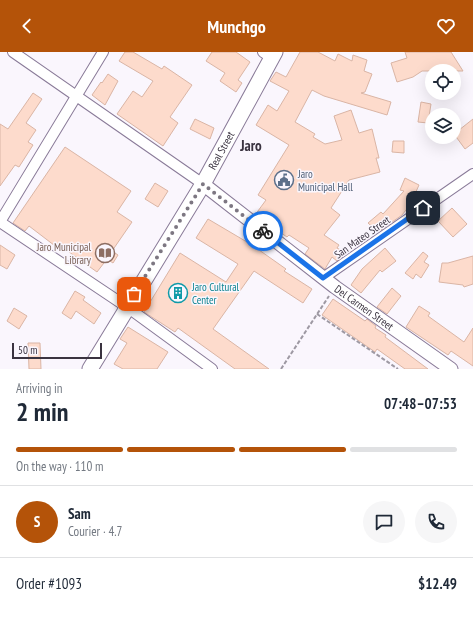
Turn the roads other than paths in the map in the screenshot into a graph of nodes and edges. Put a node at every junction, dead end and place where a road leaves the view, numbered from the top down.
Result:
1 (13, 52) edge
2 (103, 52) edge
3 (270, 54) edge
4 (76, 96) junction
5 (473, 174) edge
6 (203, 184) junction
7 (0, 222) edge
8 (323, 278) junction
9 (127, 307) junction
10 (90, 369) edge
11 (212, 369) edge
12 (451, 369) edge

1 - 4 street
2 - 4 street
3 - 6 main road, Real Street
4 - 6 street
4 - 7 street
5 - 8 street, San Mateo Street
6 - 8 street, Del Carmen Street
6 - 9 main road, Real Street
7 - 9 street
8 - 12 street, Del Carmen Street
9 - 10 main road, Real Street
9 - 11 street

